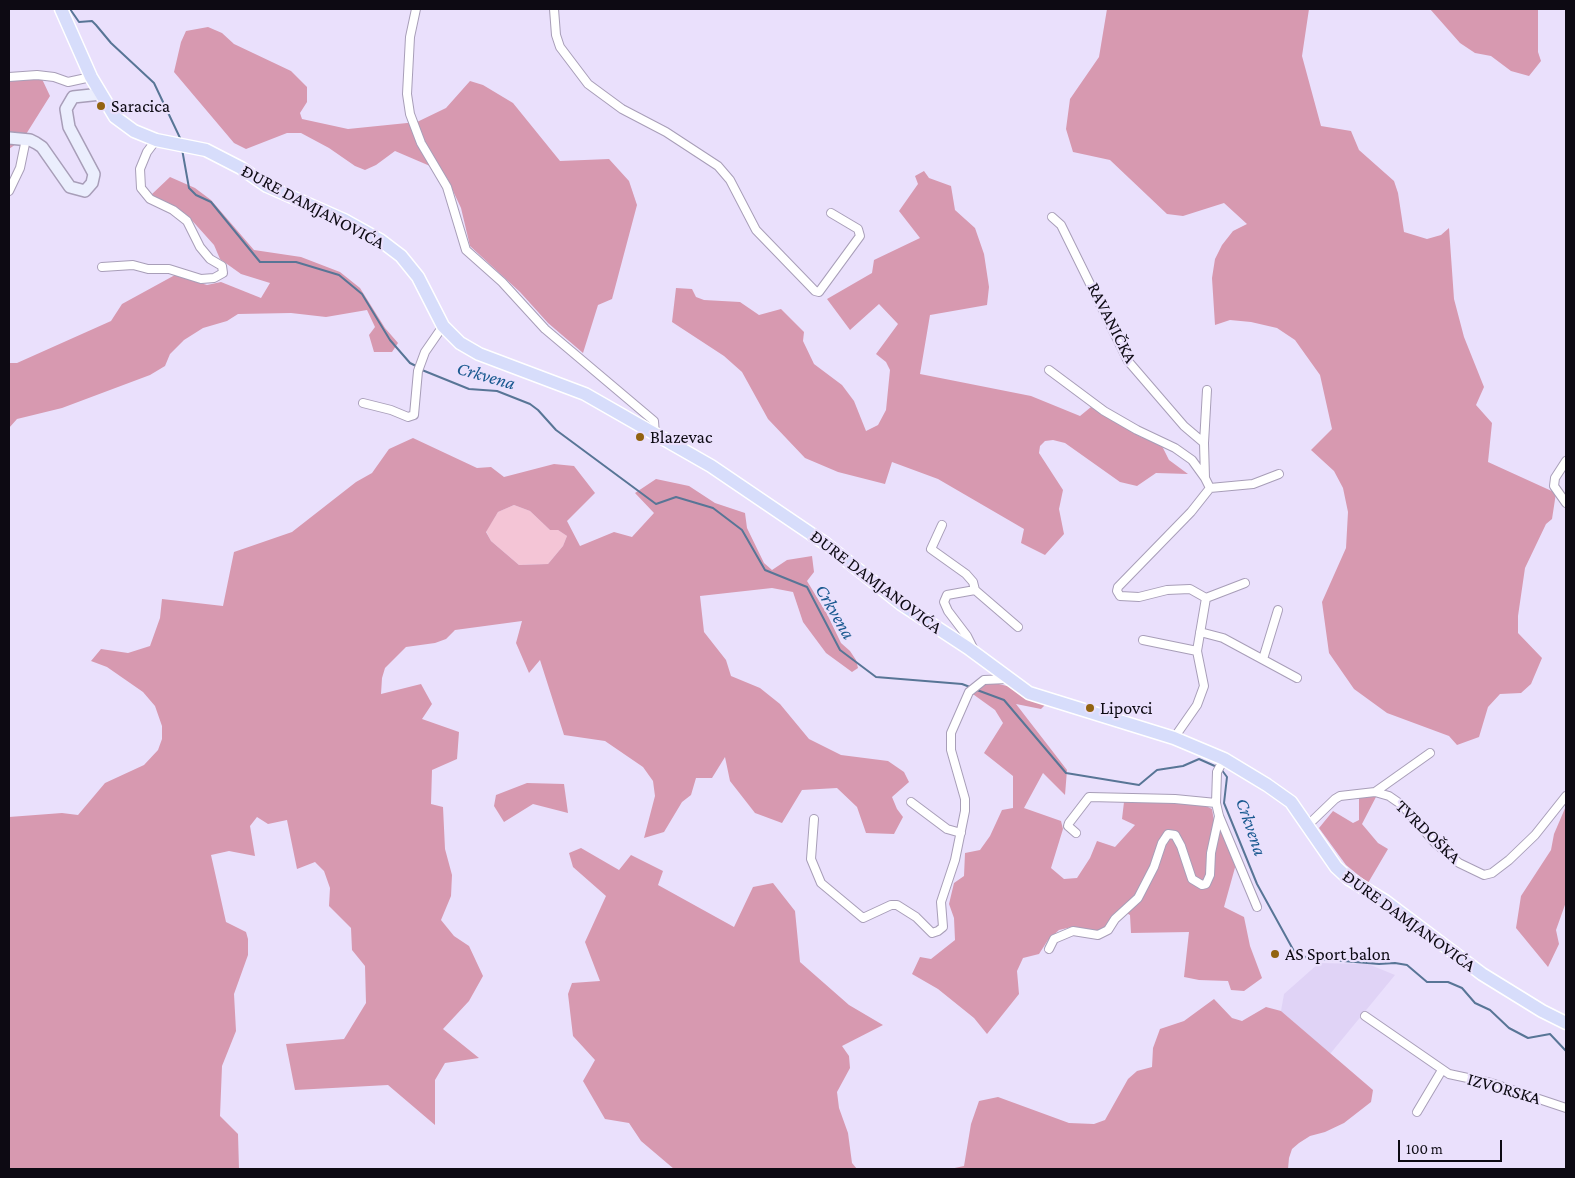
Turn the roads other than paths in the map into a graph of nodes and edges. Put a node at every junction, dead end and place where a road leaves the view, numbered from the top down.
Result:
1 (61, 9) edge
2 (416, 9) edge
3 (554, 9) edge
4 (9, 77) edge
5 (90, 77) junction
6 (101, 94) junction
7 (9, 138) edge
8 (26, 139) junction
9 (156, 140) junction
10 (9, 191) edge
11 (831, 214) dead end
12 (1052, 217) dead end
13 (102, 267) dead end
14 (443, 326) junction
15 (1050, 370) dead end
16 (1207, 390) dead end
17 (363, 404) dead end
18 (655, 435) junction
19 (1204, 443) junction
20 (1566, 461) edge
21 (1279, 474) dead end
22 (1205, 478) junction
23 (1210, 488) junction
24 (1566, 503) edge
25 (942, 526) dead end
26 (1245, 583) dead end
27 (975, 590) junction
28 (1206, 598) junction
29 (1278, 610) dead end
30 (1018, 626) dead end
31 (1200, 632) junction
32 (1143, 640) dead end
33 (1197, 651) junction
34 (976, 654) junction
35 (1263, 658) junction
36 (1297, 678) dead end
37 (1007, 679) junction
38 (1174, 738) junction
39 (1430, 753) dead end
40 (1221, 765) junction
41 (1375, 792) junction
42 (1566, 796) edge
43 (911, 802) dead end
44 (1216, 803) junction
45 (1219, 816) junction
46 (814, 819) dead end
47 (1308, 825) junction
48 (961, 833) junction
49 (1076, 833) dead end
50 (1258, 907) dead end
51 (1049, 949) dead end
52 (1365, 1016) dead end
53 (1566, 1023) edge
54 (1442, 1070) junction
55 (1566, 1108) edge
56 (1417, 1112) dead end

1 - 5 main road, ĐURE DAMJANOVIĆA
2 - 18 street
3 - 11 street
4 - 5 street
5 - 6 main road, ĐURE DAMJANOVIĆA
6 - 8 street
6 - 9 main road, ĐURE DAMJANOVIĆA
7 - 8 street
8 - 10 street
9 - 13 street
9 - 14 main road, ĐURE DAMJANOVIĆA
12 - 19 street, RAVANIČKA
14 - 17 street
14 - 18 main road, ĐURE DAMJANOVIĆA
15 - 22 street
16 - 19 street
18 - 34 main road, ĐURE DAMJANOVIĆA
19 - 22 street
20 - 24 street
21 - 23 street
22 - 23 street
23 - 28 street
25 - 27 street
26 - 28 street
27 - 30 street
27 - 34 street
28 - 31 street
29 - 35 street
31 - 33 street
31 - 35 street
32 - 33 street
33 - 38 street
34 - 37 main road, ĐURE DAMJANOVIĆA
35 - 36 street
37 - 38 main road, ĐURE DAMJANOVIĆA
37 - 48 street
38 - 40 main road, ĐURE DAMJANOVIĆA
39 - 41 street, TVRDOŠKA
40 - 44 street
40 - 47 main road, ĐURE DAMJANOVIĆA
41 - 42 street, TVRDOŠKA
41 - 47 street, TVRDOŠKA
43 - 48 street
44 - 45 street
44 - 49 street
45 - 50 street
45 - 51 street
46 - 48 street
47 - 53 main road, ĐURE DAMJANOVIĆA
52 - 54 street, IZVORSKA
54 - 55 street, IZVORSKA
54 - 56 street

